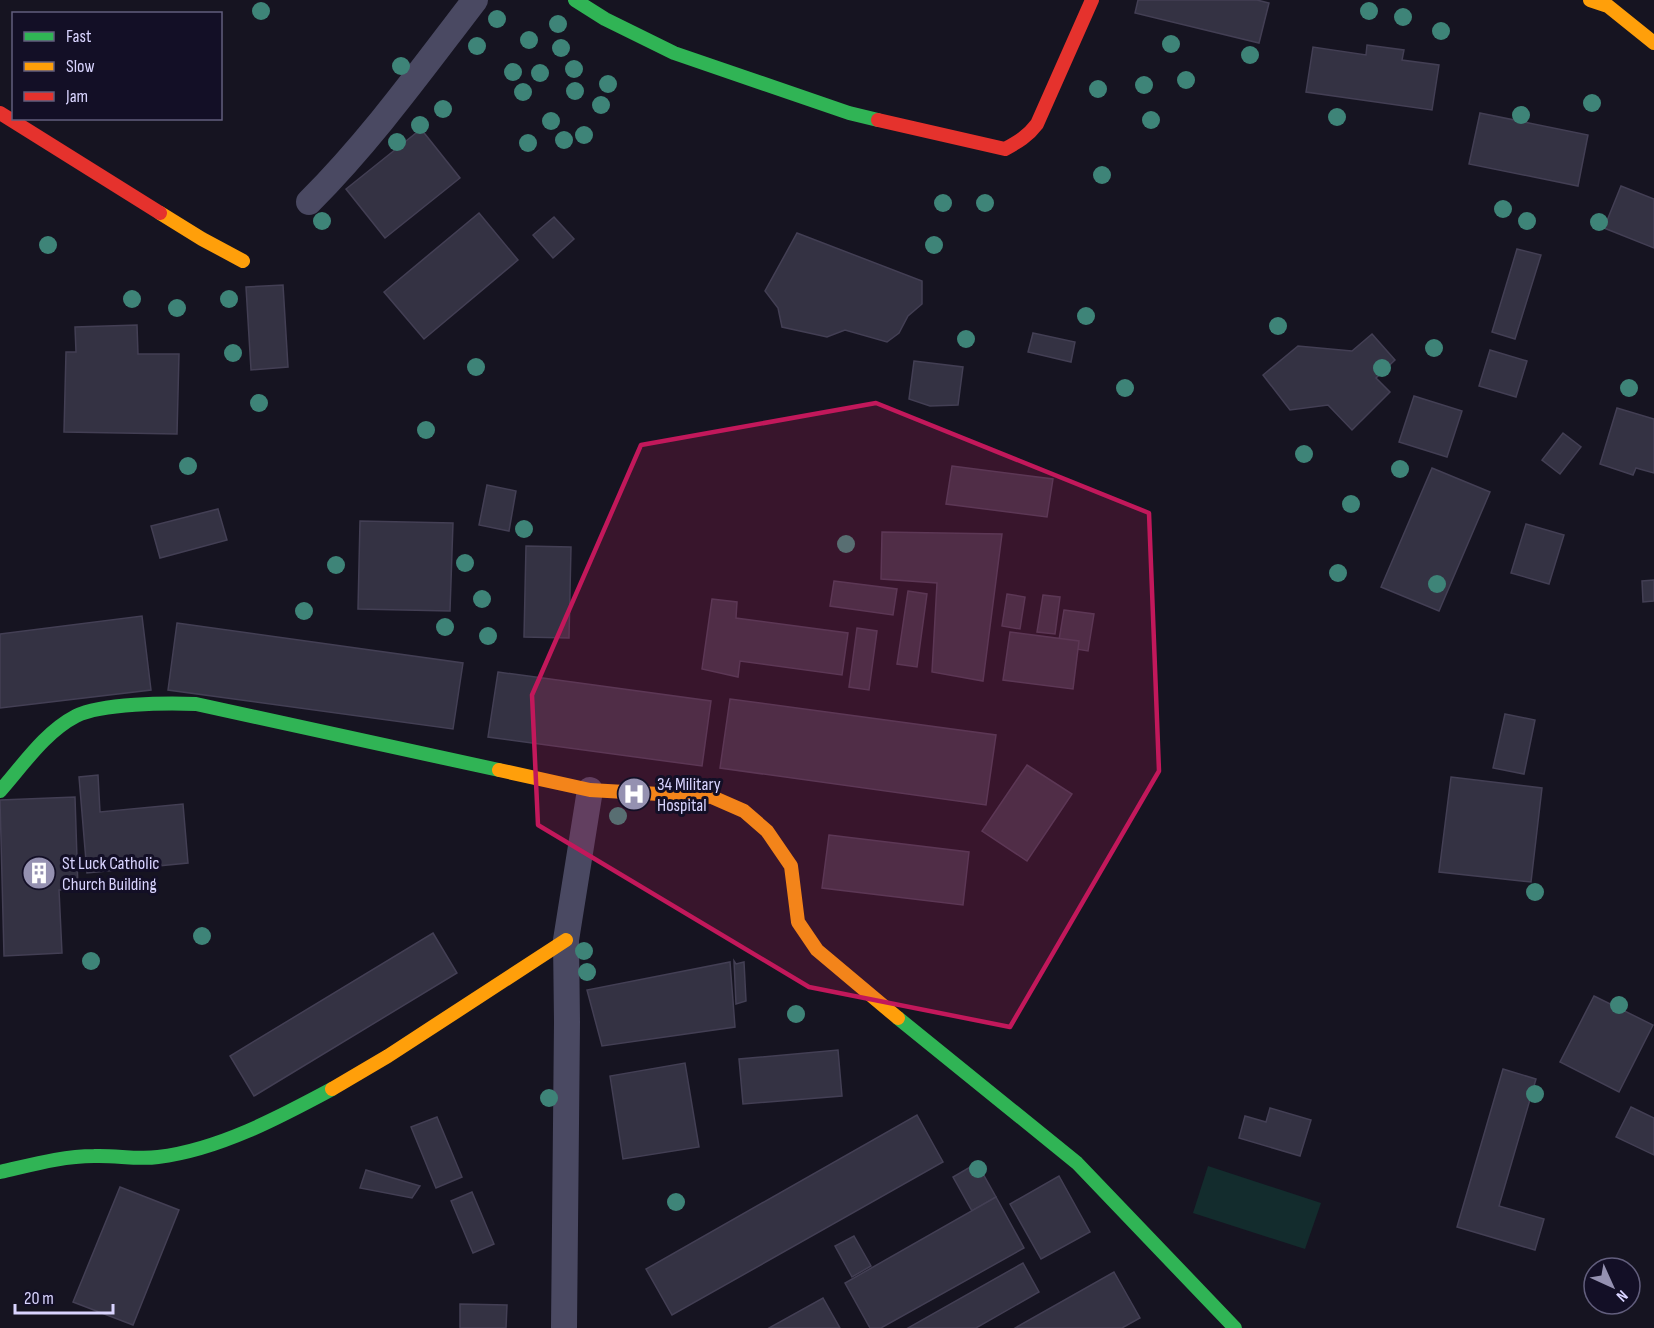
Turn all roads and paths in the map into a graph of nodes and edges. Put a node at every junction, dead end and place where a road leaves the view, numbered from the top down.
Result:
1 (475, 0) edge
2 (575, 0) edge
3 (1092, 0) edge
4 (1601, 2) edge
5 (1654, 43) edge
6 (0, 113) edge
7 (309, 201) dead end
8 (243, 261) dead end
9 (590, 790) junction
10 (0, 791) edge
11 (566, 940) junction
12 (0, 1172) edge
13 (564, 1328) edge
14 (1235, 1328) edge

1 - 7 street
2 - 3 street
4 - 5 street
6 - 8 street
9 - 10 street
9 - 11 street
9 - 14 street
11 - 12 street
11 - 13 street

